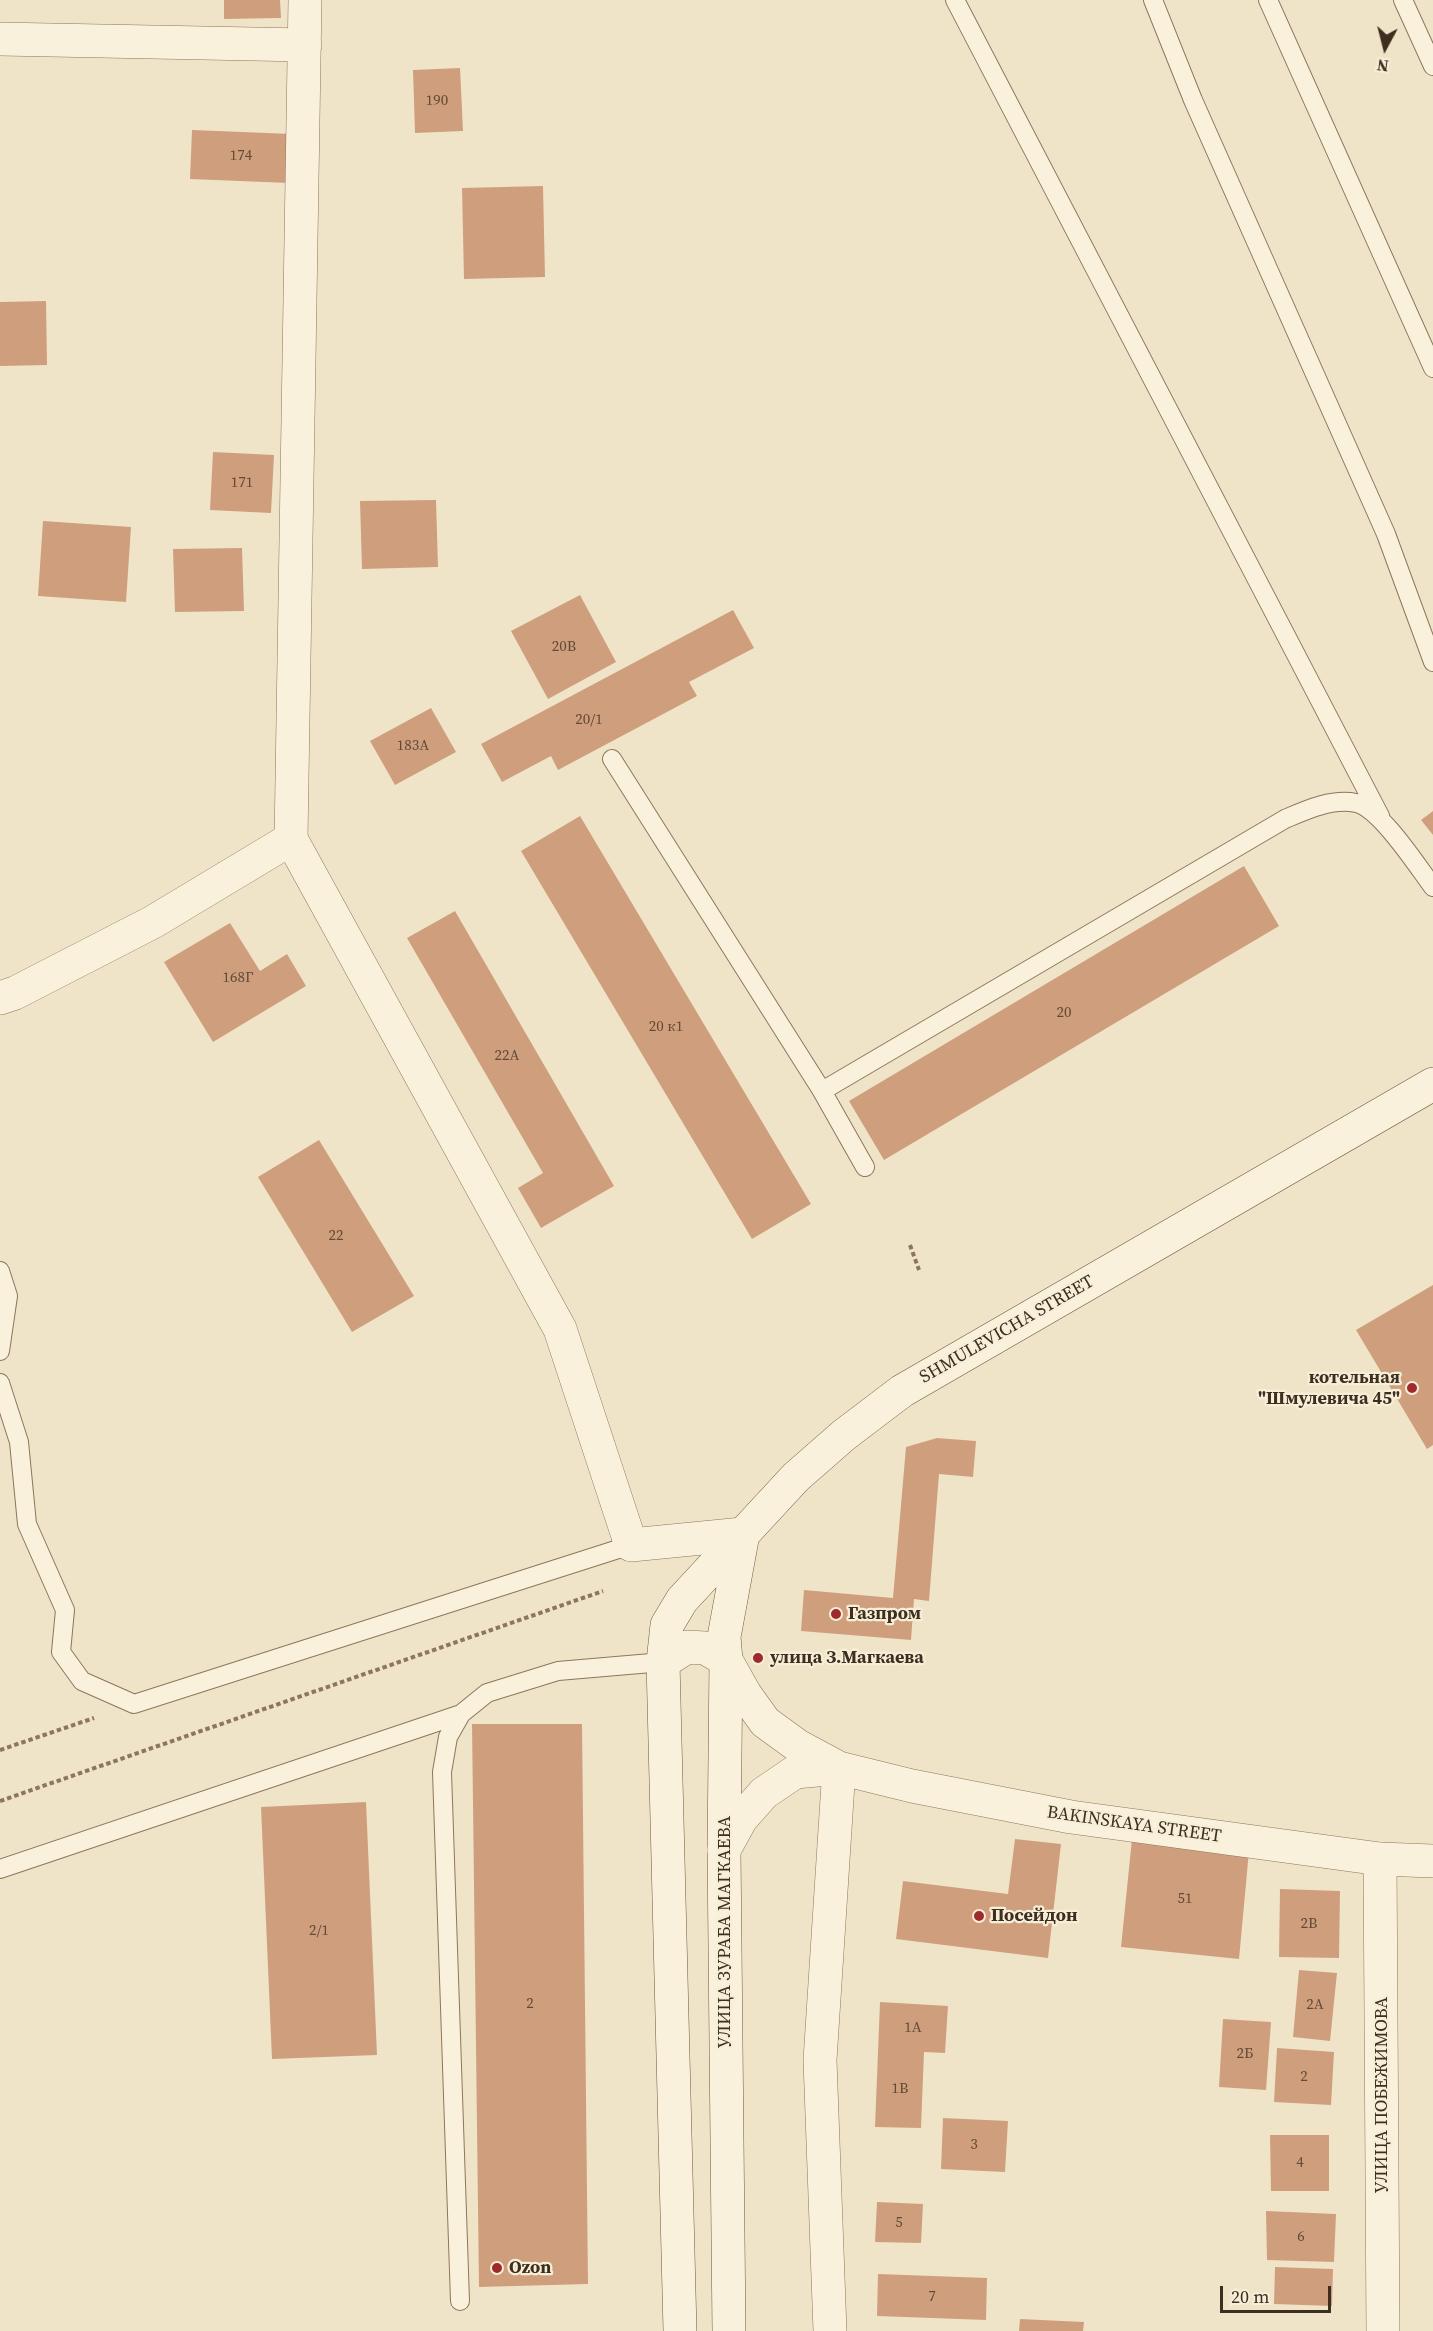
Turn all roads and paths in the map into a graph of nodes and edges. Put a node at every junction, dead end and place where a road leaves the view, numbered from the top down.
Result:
1 (305, 0) edge
2 (956, 0) edge
3 (1153, 0) edge
4 (1268, 0) edge
5 (1403, 0) edge
6 (0, 39) edge
7 (305, 45) junction
8 (1433, 66) edge
9 (1433, 368) edge
10 (1433, 662) edge
11 (612, 759) dead end
12 (1380, 818) junction
13 (291, 839) junction
14 (1433, 887) edge
15 (0, 998) edge
16 (1433, 1084) edge
17 (822, 1091) junction
18 (865, 1167) dead end
19 (910, 1245) dead end
20 (919, 1270) dead end
21 (0, 1271) edge
22 (0, 1351) edge
23 (0, 1383) edge
24 (743, 1534) junction
25 (631, 1545) junction
26 (603, 1591) dead end
27 (726, 1660) junction
28 (663, 1662) junction
29 (134, 1704) junction
30 (461, 1714) junction
31 (0, 1750) edge
32 (839, 1768) junction
33 (0, 1801) edge
34 (724, 1850) junction
35 (1380, 1859) junction
36 (1433, 1861) edge
37 (0, 1869) edge
38 (460, 2301) dead end
39 (680, 2331) edge
40 (729, 2331) edge
41 (830, 2331) edge
42 (1383, 2331) edge

1 - 7 street
2 - 12 lane
3 - 10 lane
4 - 9 lane
5 - 8 lane
6 - 7 street
7 - 13 street
11 - 17 lane
12 - 14 lane
12 - 17 lane
13 - 15 street
13 - 25 street
16 - 24 street, SHMULEVICHA STREET
17 - 18 lane
19 - 20 path
21 - 22 lane
23 - 29 lane
24 - 25 street
24 - 27 street, УЛИЦА ЗУРАБА МАГКАЕВА
24 - 28 street, SHMULEVICHA STREET
25 - 29 lane
26 - 33 path
27 - 28 street
27 - 32 street, BAKINSKAYA STREET
27 - 34 street, УЛИЦА ЗУРАБА МАГКАЕВА
28 - 30 lane
28 - 39 street
29 - 31 path
30 - 37 lane
30 - 38 lane
32 - 34 street, BAKINSKAYA STREET
32 - 35 street, BAKINSKAYA STREET
32 - 41 street
34 - 40 street, УЛИЦА ЗУРАБА МАГКАЕВА
35 - 36 street, BAKINSKAYA STREET
35 - 42 street, УЛИЦА ПОБЕЖИМОВА

